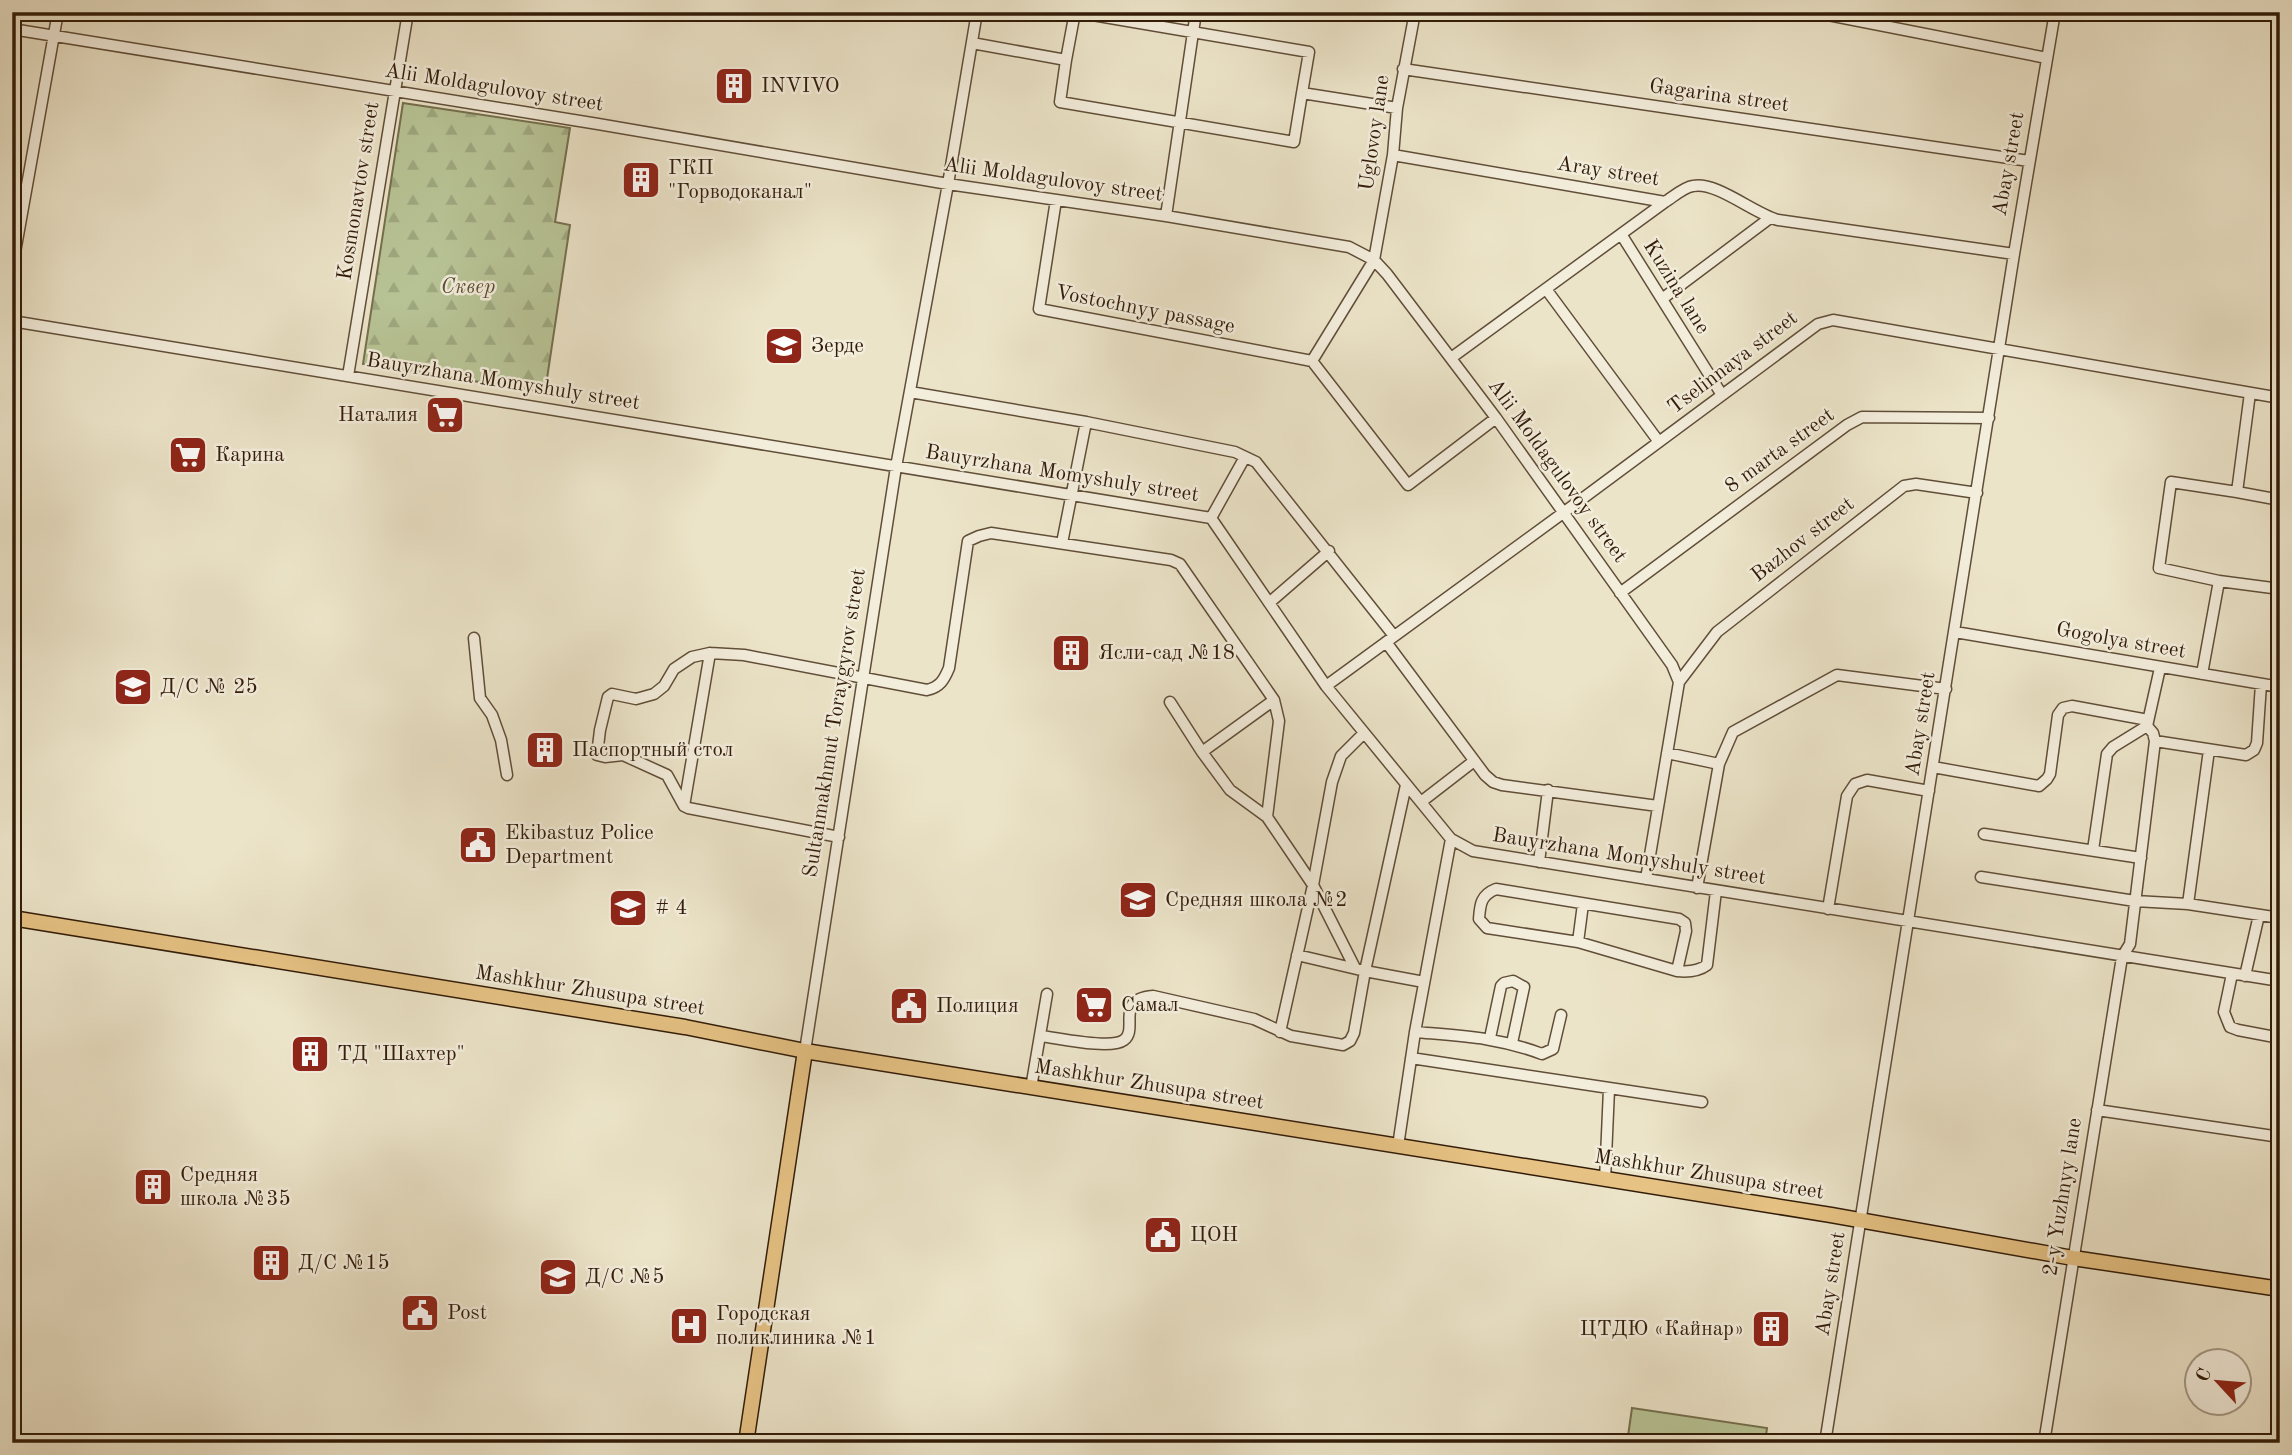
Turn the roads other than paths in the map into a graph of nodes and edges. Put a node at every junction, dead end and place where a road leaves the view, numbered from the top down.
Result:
1 (58, 12) edge
2 (408, 12) edge
3 (977, 12) edge
4 (1196, 12) edge
5 (1415, 12) edge
6 (1813, 12) edge
7 (2055, 12) edge
8 (2255, 12) edge
9 (2280, 16) edge
10 (12, 29) edge
11 (1193, 33) junction
12 (53, 37) junction
13 (972, 43) junction
14 (2047, 58) junction
15 (1066, 60) junction
16 (1403, 69) junction
17 (394, 92) junction
18 (1303, 93) junction
19 (1396, 108) junction
20 (1180, 122) junction
21 (1394, 155) junction
22 (2029, 161) junction
23 (948, 184) junction
24 (1056, 200) junction
25 (1665, 202) junction
26 (1166, 216) junction
27 (1770, 218) junction
28 (1621, 234) junction
29 (2014, 254) junction
30 (1374, 260) junction
31 (12, 269) edge
32 (1546, 289) junction
33 (1662, 299) junction
34 (12, 321) edge
35 (2000, 348) junction
36 (1451, 358) junction
37 (1312, 361) junction
38 (348, 376) junction
39 (910, 392) junction
40 (2250, 393) junction
41 (1722, 395) junction
42 (2280, 398) edge
43 (1496, 418) junction
44 (1989, 418) junction
45 (1086, 422) junction
46 (1659, 442) junction
47 (1245, 457) junction
48 (896, 467) junction
49 (2237, 492) junction
50 (1977, 493) junction
51 (1072, 496) junction
52 (2280, 500) edge
53 (1563, 513) junction
54 (1211, 518) junction
55 (1062, 542) junction
56 (1329, 551) junction
57 (2219, 581) junction
58 (2280, 589) edge
59 (1620, 593) junction
60 (1269, 603) junction
61 (1955, 632) junction
62 (474, 638) dead end
63 (1390, 639) junction
64 (710, 653) junction
65 (2160, 668) junction
66 (2202, 674) junction
67 (863, 678) junction
68 (1679, 682) junction
69 (2261, 684) junction
70 (1326, 686) junction
71 (2280, 687) edge
72 (1945, 689) junction
73 (1274, 700) junction
74 (1170, 702) dead end
75 (2148, 723) junction
76 (1364, 733) junction
77 (2155, 741) junction
78 (2209, 750) junction
79 (1202, 752) junction
80 (1667, 753) junction
81 (1475, 761) junction
82 (1719, 764) junction
83 (1933, 767) junction
84 (507, 775) dead end
85 (1406, 785) junction
86 (1548, 790) junction
87 (1929, 791) junction
88 (1420, 802) junction
89 (684, 806) junction
90 (1658, 806) junction
91 (1267, 817) junction
92 (1984, 834) dead end
93 (839, 838) junction
94 (1451, 839) junction
95 (2093, 850) junction
96 (2141, 858) junction
97 (1539, 862) junction
98 (1981, 877) dead end
99 (1646, 879) junction
100 (1313, 885) junction
101 (1697, 888) junction
102 (1716, 891) junction
103 (2135, 901) junction
104 (1583, 904) junction
105 (2188, 904) junction
106 (1828, 909) junction
107 (2259, 915) junction
108 (12, 918) edge
109 (2280, 918) edge
110 (1908, 922) junction
111 (1578, 942) junction
112 (1297, 955) junction
113 (2123, 957) junction
114 (1360, 969) junction
115 (1677, 971) junction
116 (2232, 974) junction
117 (2245, 976) junction
118 (1424, 982) junction
119 (2280, 982) edge
120 (1047, 994) dead end
121 (1561, 1015) dead end
122 (1280, 1031) junction
123 (1415, 1032) junction
124 (1041, 1036) junction
125 (1490, 1038) junction
126 (2280, 1038) edge
127 (1512, 1043) junction
128 (806, 1051) junction
129 (1411, 1058) junction
130 (1031, 1088) junction
131 (1609, 1089) junction
132 (1702, 1102) dead end
133 (2097, 1110) junction
134 (2280, 1137) edge
135 (1398, 1146) junction
136 (1605, 1180) junction
137 (1861, 1220) junction
138 (2073, 1258) junction
139 (2280, 1289) edge
140 (746, 1443) edge
141 (1825, 1443) edge
142 (2044, 1443) edge

1 - 12 street
2 - 17 street, Kosmonavtov street
3 - 13 street, Sultanmakhmut Toraygyrov street
4 - 11 street
5 - 16 street, Uglovoy lane
6 - 14 street
7 - 14 street, Abay street
8 - 9 street
10 - 12 street, Alii Moldagulovoy street
11 - 15 street
11 - 18 street
11 - 20 street
12 - 17 street, Alii Moldagulovoy street
12 - 31 street
13 - 15 street
13 - 23 street, Sultanmakhmut Toraygyrov street
14 - 22 street, Abay street
15 - 20 street
16 - 19 street, Uglovoy lane
16 - 22 street, Gagarina street
17 - 23 street, Alii Moldagulovoy street
17 - 38 street, Kosmonavtov street
18 - 19 street
18 - 20 street
19 - 21 street, Uglovoy lane
20 - 26 street
21 - 25 street, Aray street
21 - 30 street, Uglovoy lane
22 - 29 street, Abay street
23 - 24 street, Alii Moldagulovoy street
23 - 39 street, Sultanmakhmut Toraygyrov street
24 - 26 street, Alii Moldagulovoy street
24 - 37 street, Vostochnyy passage
25 - 27 street, Aray street
25 - 28 street
26 - 30 street, Alii Moldagulovoy street
27 - 29 street, Aray street
27 - 33 street
28 - 32 street
28 - 33 street, Kuzina lane
29 - 35 street, Abay street
30 - 36 street, Alii Moldagulovoy street
30 - 37 street
32 - 36 street
32 - 46 street
33 - 41 street, Kuzina lane
34 - 38 street, Bauyrzhana Momyshuly street
35 - 40 street, Tselinnaya street
35 - 41 street, Tselinnaya street
35 - 44 street, Abay street
36 - 43 street, Alii Moldagulovoy street
37 - 43 street
38 - 48 street, Bauyrzhana Momyshuly street
39 - 45 street
39 - 48 street, Sultanmakhmut Toraygyrov street
40 - 42 street, Tselinnaya street
40 - 49 street
41 - 46 street, Tselinnaya street
43 - 53 street, Alii Moldagulovoy street
44 - 50 street, Abay street
44 - 59 street, 8 marta street
45 - 47 street
45 - 51 street
46 - 53 street, Tselinnaya street
47 - 54 street
47 - 56 street
48 - 51 street, Bauyrzhana Momyshuly street
48 - 67 street, Sultanmakhmut Toraygyrov street
49 - 52 street
49 - 57 street
50 - 61 street, Abay street
50 - 68 street, Bazhov street
51 - 54 street, Bauyrzhana Momyshuly street
51 - 55 street
53 - 59 street, Alii Moldagulovoy street
53 - 63 street, Tselinnaya street
54 - 60 street, Bauyrzhana Momyshuly street
55 - 67 street
55 - 73 street
56 - 60 street
56 - 63 street
57 - 58 street
57 - 66 street
59 - 68 street, Alii Moldagulovoy street
60 - 70 street, Bauyrzhana Momyshuly street
61 - 65 street, Gogolya street
61 - 72 street, Abay street
62 - 84 street
63 - 70 street, Tselinnaya street
63 - 81 street
64 - 67 street
64 - 89 street
64 - 89 street
65 - 66 street, Gogolya street
65 - 75 street
66 - 69 street, Gogolya street
67 - 93 street, Sultanmakhmut Toraygyrov street
68 - 80 street
69 - 71 street, Gogolya street
69 - 78 street
70 - 76 street, Bauyrzhana Momyshuly street
72 - 82 street
72 - 83 street, Abay street
73 - 79 street
73 - 91 street
74 - 79 street
75 - 77 street
75 - 83 street
75 - 95 street
76 - 85 street, Bauyrzhana Momyshuly street
76 - 100 street
77 - 78 street
77 - 96 street, 2-y Yuzhnyy lane
78 - 105 street
79 - 91 street
80 - 82 street
80 - 90 street
81 - 86 street
81 - 88 street
82 - 101 street
83 - 87 street, Abay street
85 - 88 street, Bauyrzhana Momyshuly street
85 - 114 street
86 - 90 street
86 - 97 street
87 - 106 street
87 - 110 street, Abay street
88 - 94 street, Bauyrzhana Momyshuly street
89 - 93 street
90 - 99 street
91 - 100 street
92 - 95 street
93 - 128 street, Sultanmakhmut Toraygyrov street
94 - 97 street, Bauyrzhana Momyshuly street
94 - 118 street
95 - 96 street
96 - 103 street, 2-y Yuzhnyy lane
97 - 99 street, Bauyrzhana Momyshuly street
98 - 103 street
99 - 101 street, Bauyrzhana Momyshuly street
100 - 112 street
100 - 114 street
101 - 102 street, Bauyrzhana Momyshuly street
102 - 106 street, Bauyrzhana Momyshuly street
102 - 115 street
103 - 105 street
103 - 113 street, 2-y Yuzhnyy lane
104 - 111 street
104 - 111 street
104 - 115 street
105 - 107 street
106 - 110 street, Bauyrzhana Momyshuly street
107 - 109 street
107 - 117 street
108 - 128 main road, Mashkhur Zhusupa street
110 - 113 street, Bauyrzhana Momyshuly street
110 - 137 street, Abay street
111 - 115 street
112 - 114 street
112 - 122 street
113 - 116 street, Bauyrzhana Momyshuly street
113 - 133 street, 2-y Yuzhnyy lane
114 - 118 street
114 - 122 street
116 - 117 street, Bauyrzhana Momyshuly street
116 - 126 street
117 - 119 street, Bauyrzhana Momyshuly street
118 - 123 street
120 - 124 street
121 - 127 street
122 - 124 street
123 - 125 street
123 - 129 street
124 - 130 street
125 - 127 street
125 - 127 street
128 - 130 main road, Mashkhur Zhusupa street
128 - 140 main road, Sultanmakhmut Toraygyrov street
129 - 131 street
129 - 135 street
130 - 135 main road, Mashkhur Zhusupa street
131 - 132 street
131 - 136 street
133 - 134 street
133 - 138 street, 2-y Yuzhnyy lane
135 - 136 main road, Mashkhur Zhusupa street
136 - 137 main road, Mashkhur Zhusupa street
137 - 138 main road, Mashkhur Zhusupa street
137 - 141 street, Abay street
138 - 139 main road, Mashkhur Zhusupa street
138 - 142 street, 2-y Yuzhnyy lane

